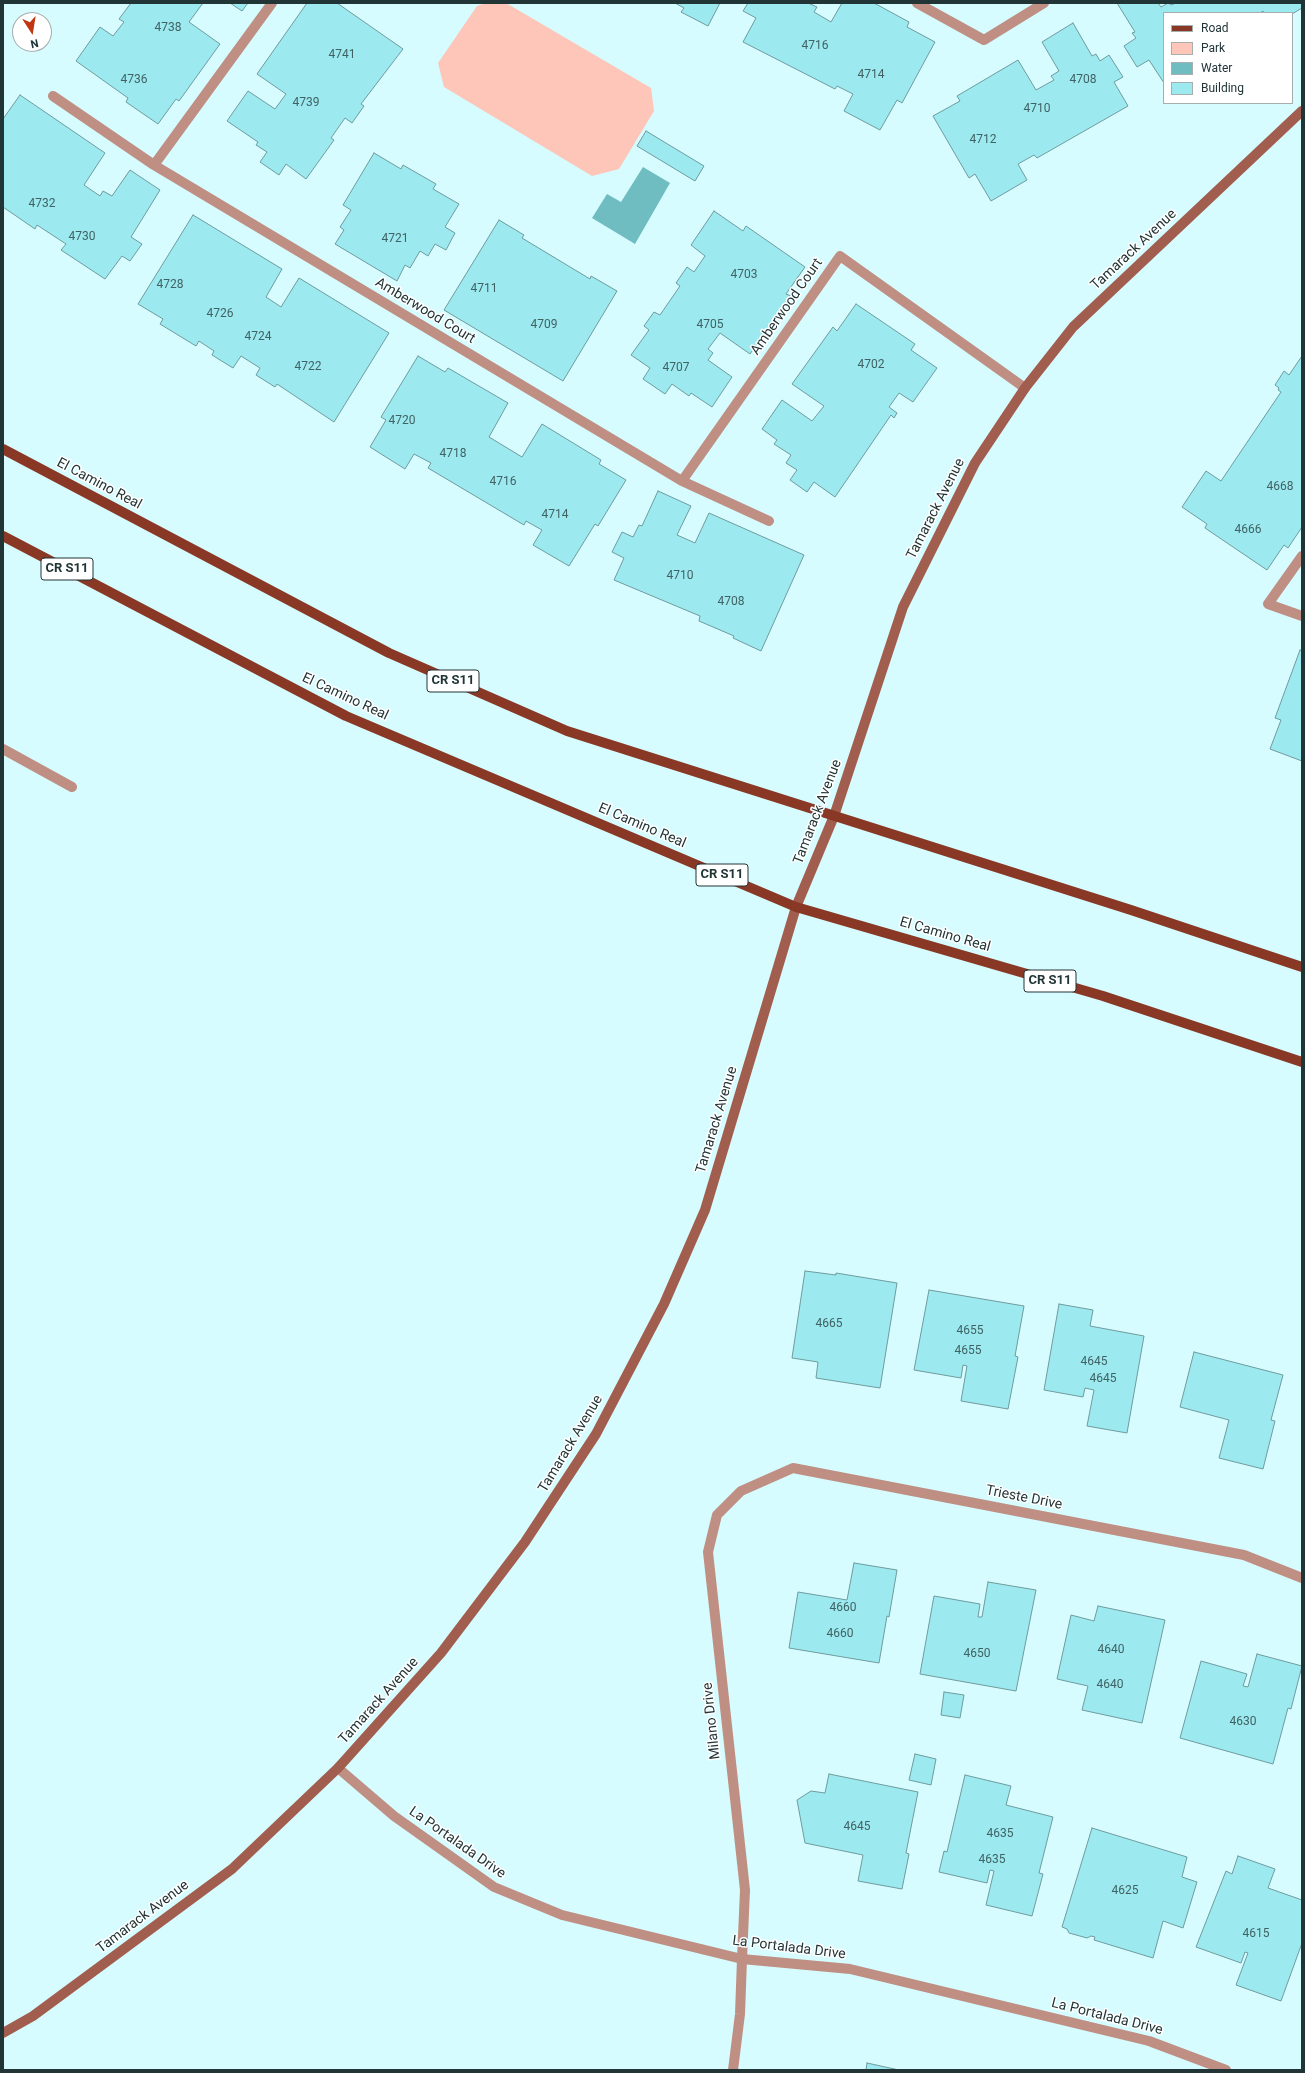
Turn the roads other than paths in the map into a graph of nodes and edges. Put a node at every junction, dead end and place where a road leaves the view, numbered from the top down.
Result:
1 (272, 3) edge
2 (917, 3) edge
3 (1044, 3) edge
4 (53, 96) dead end
5 (1302, 111) edge
6 (154, 165) junction
7 (1025, 388) junction
8 (3, 449) edge
9 (682, 481) junction
10 (769, 521) dead end
11 (3, 536) edge
12 (1302, 556) edge
13 (1302, 616) edge
14 (3, 749) edge
15 (72, 787) dead end
16 (834, 816) junction
17 (796, 907) junction
18 (1302, 967) edge
19 (1302, 1062) edge
20 (741, 1491) joint
21 (1302, 1578) edge
22 (338, 1768) junction
23 (742, 1958) junction
24 (3, 2033) edge
25 (733, 2070) edge
26 (1226, 2070) edge

1 - 6 street
2 - 3 street
4 - 6 street, Amberwood Court
5 - 7 main road, Tamarack Avenue
6 - 9 street, Amberwood Court
7 - 9 street, Amberwood Court
7 - 16 main road, Tamarack Avenue
8 - 16 main road, El Camino Real / CR S11
9 - 10 street, Amberwood Court
11 - 17 main road, El Camino Real / CR S11
12 - 13 street
14 - 15 street
16 - 17 main road, Tamarack Avenue
16 - 18 main road, El Camino Real / CR S11
17 - 19 main road, El Camino Real / CR S11
17 - 22 main road, Tamarack Avenue
20 - 21 street, Trieste Drive
20 - 23 street, Milano Drive
22 - 23 street, La Portalada Drive
22 - 24 main road, Tamarack Avenue
23 - 25 street, Milano Drive
23 - 26 street, La Portalada Drive

